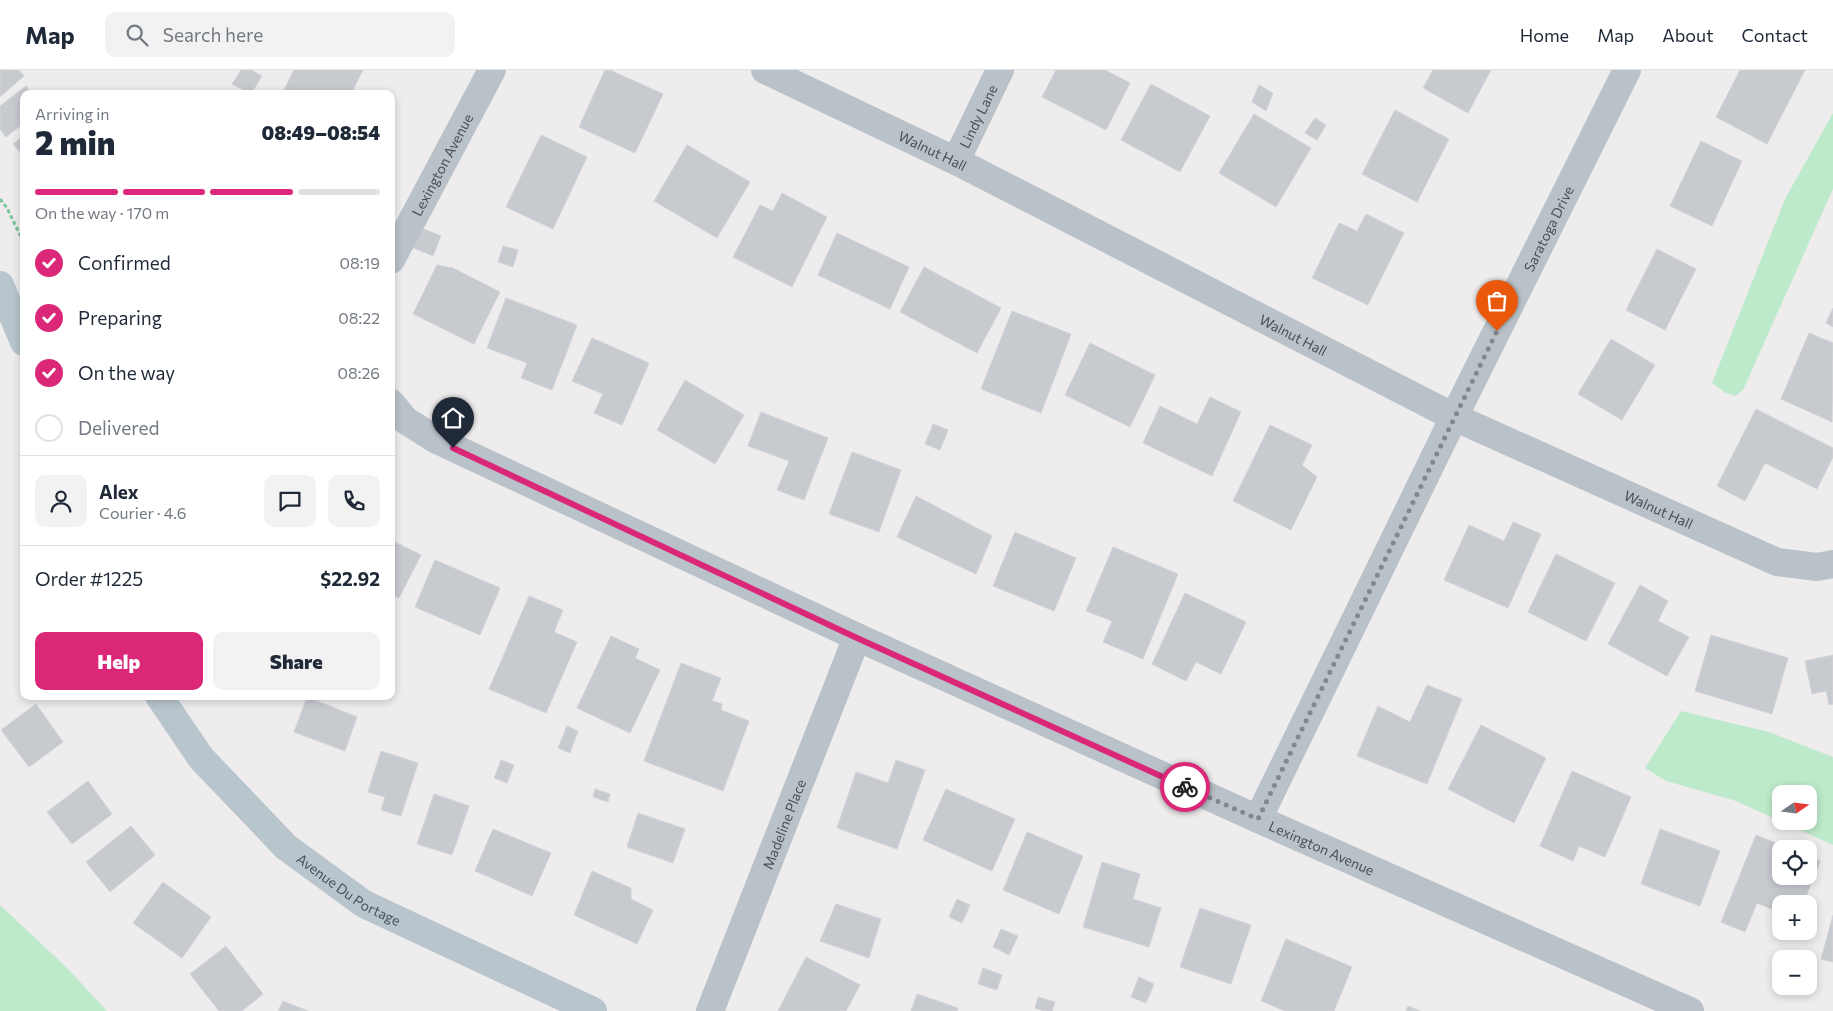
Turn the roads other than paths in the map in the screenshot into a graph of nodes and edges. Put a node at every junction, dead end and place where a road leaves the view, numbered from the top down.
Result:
1 (492, 70) edge
2 (765, 70) edge
3 (1000, 70) edge
4 (1627, 70) edge
5 (956, 161) junction
6 (395, 252) edge
7 (0, 285) edge
8 (20, 332) edge
9 (395, 408) edge
10 (1454, 418) junction
11 (1833, 564) edge
12 (857, 638) junction
13 (162, 700) edge
14 (1258, 819) junction
15 (594, 1011) edge
16 (710, 1011) edge
17 (1690, 1011) edge

1 - 6 street, Lexington Avenue
2 - 5 street, Walnut Hall
3 - 5 street, Lindy Lane
4 - 10 street, Saratoga Drive
5 - 10 street, Walnut Hall
7 - 8 street
9 - 12 street, Lexington Avenue
10 - 11 street, Walnut Hall
10 - 14 street, Saratoga Drive
12 - 14 street, Lexington Avenue
12 - 16 street, Madeline Place
13 - 15 street, Avenue Du Portage
14 - 17 street, Lexington Avenue

